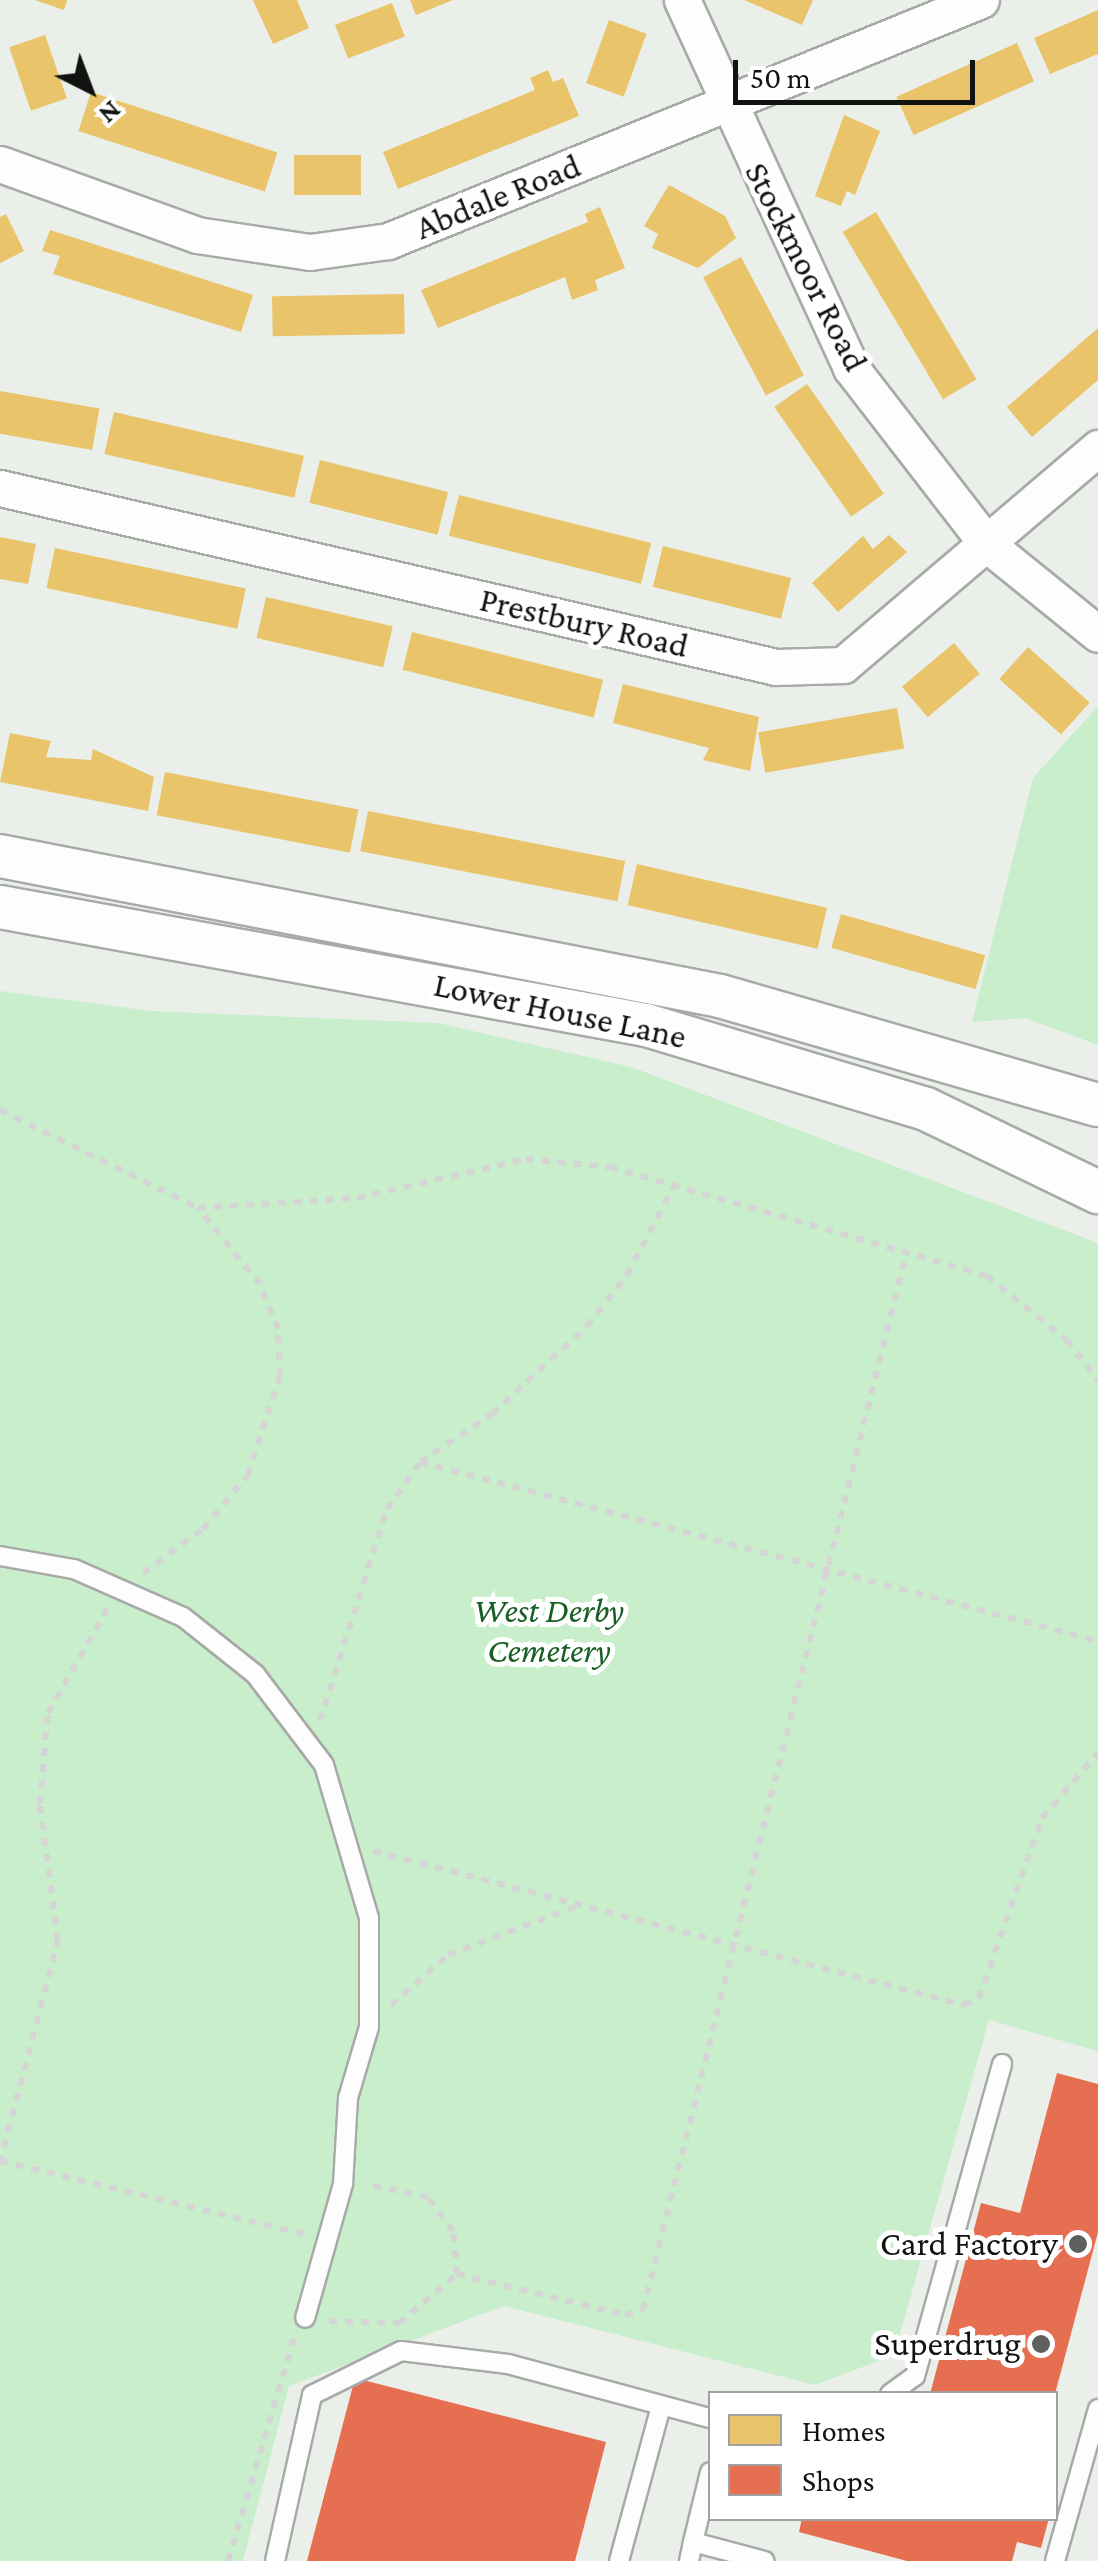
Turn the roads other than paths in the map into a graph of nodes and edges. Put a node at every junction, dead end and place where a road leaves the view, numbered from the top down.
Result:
1 (682, 0) edge
2 (981, 0) edge
3 (726, 105) junction
4 (0, 164) edge
5 (1098, 448) edge
6 (0, 488) edge
7 (988, 545) junction
8 (1098, 634) edge
9 (0, 856) edge
10 (0, 907) edge
11 (955, 1062) junction
12 (1098, 1105) edge
13 (1098, 1132) edge
14 (1098, 1192) edge
15 (0, 1556) edge
16 (1002, 2064) dead end
17 (305, 2318) road end
18 (893, 2391) edge
19 (1098, 2409) edge
20 (660, 2410) junction
21 (708, 2418) edge
22 (708, 2480) edge
23 (693, 2542) junction
24 (275, 2561) edge
25 (619, 2561) edge
26 (689, 2561) edge
27 (764, 2561) edge
28 (1055, 2561) edge

1 - 3 street, Stockmoor Road
2 - 3 street, Abdale Road
3 - 4 street, Abdale Road
3 - 7 street, Stockmoor Road
5 - 7 street, Prestbury Road
6 - 7 street, Prestbury Road
7 - 8 street, Stockmoor Road
9 - 11 street, Lower House Lane
10 - 14 street, Lower House Lane
11 - 12 street, Lower House Lane
11 - 13 street
15 - 17 lane
16 - 18 lane
19 - 28 lane
20 - 21 lane
20 - 24 lane
20 - 25 lane
22 - 23 lane
23 - 26 lane
23 - 27 lane

